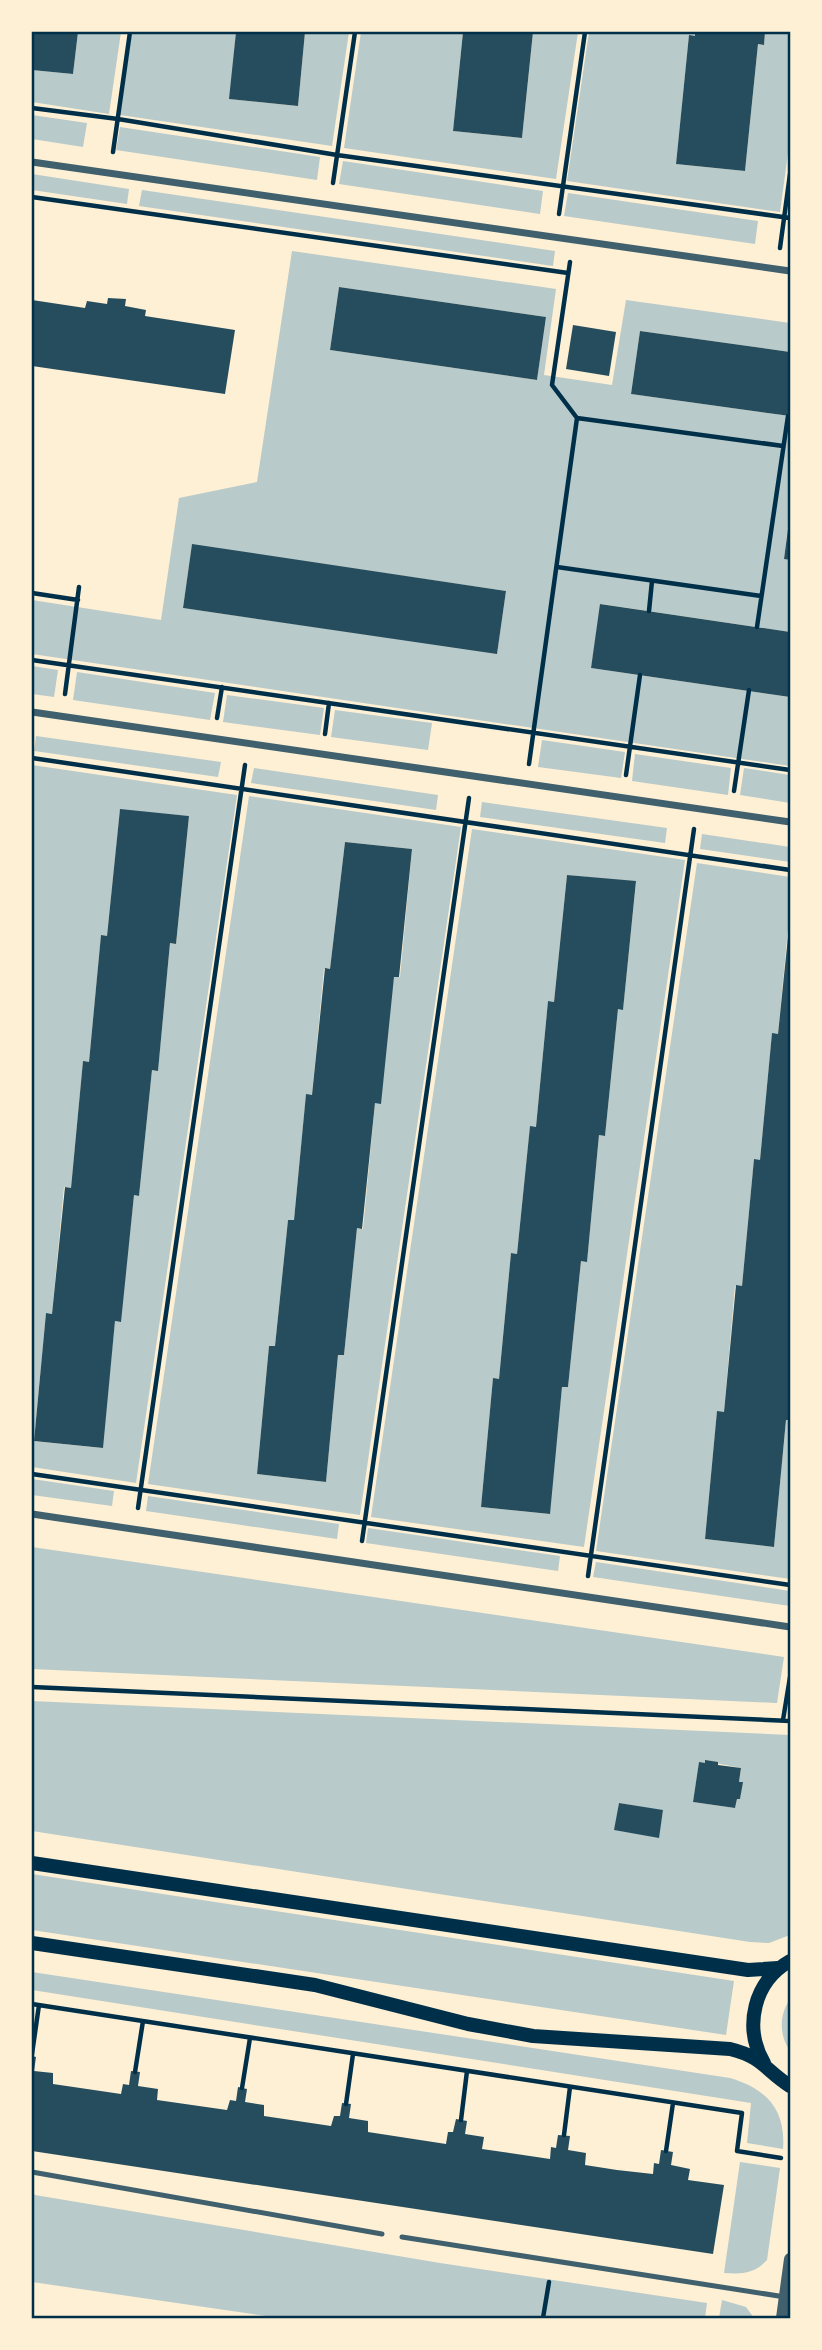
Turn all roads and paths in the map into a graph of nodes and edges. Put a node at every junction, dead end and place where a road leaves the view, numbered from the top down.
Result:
1 (130, 32) edge
2 (355, 32) edge
3 (585, 32) edge
4 (32, 108) edge
5 (118, 119) junction
6 (337, 155) junction
7 (32, 162) edge
8 (110, 174) junction
9 (790, 174) edge
10 (563, 187) junction
11 (32, 197) edge
12 (330, 205) junction
13 (787, 218) edge
14 (556, 237) junction
15 (573, 240) junction
16 (777, 269) junction
17 (790, 271) edge
18 (568, 274) junction
19 (788, 416) dead end
20 (577, 418) junction
21 (783, 446) junction
22 (557, 568) junction
23 (652, 581) junction
24 (79, 587) dead end
25 (32, 593) edge
26 (761, 596) junction
27 (78, 600) junction
28 (649, 611) dead end
29 (757, 627) dead end
30 (32, 660) edge
31 (69, 665) junction
32 (640, 675) dead end
33 (749, 691) dead end
34 (32, 712) edge
35 (61, 716) junction
36 (533, 733) junction
37 (248, 743) junction
38 (630, 746) junction
39 (32, 758) edge
40 (738, 762) junction
41 (790, 770) edge
42 (471, 776) junction
43 (527, 783) junction
44 (242, 790) junction
45 (623, 797) junction
46 (696, 808) junction
47 (731, 813) junction
48 (790, 822) edge
49 (466, 823) junction
50 (690, 856) junction
51 (790, 870) edge
52 (32, 1474) edge
53 (141, 1490) junction
54 (32, 1514) edge
55 (364, 1522) junction
56 (135, 1530) junction
57 (590, 1556) junction
58 (359, 1563) junction
59 (790, 1585) edge
60 (585, 1597) junction
61 (790, 1627) edge
62 (790, 1677) edge
63 (32, 1687) edge
64 (783, 1720) junction
65 (790, 1721) edge
66 (32, 1863) edge
67 (32, 1943) edge
68 (784, 1964) edge
69 (32, 2004) edge
70 (39, 2005) junction
71 (143, 2021) junction
72 (250, 2038) junction
73 (32, 2054) edge
74 (353, 2054) junction
75 (767, 2067) junction
76 (467, 2071) junction
77 (135, 2072) dead end
78 (790, 2086) edge
79 (570, 2087) junction
80 (242, 2088) dead end
81 (673, 2103) junction
82 (346, 2104) dead end
83 (461, 2120) dead end
84 (564, 2135) dead end
85 (666, 2151) dead end
86 (782, 2158) dead end
87 (32, 2172) edge
88 (382, 2234) dead end
89 (402, 2237) dead end
90 (790, 2259) edge
91 (553, 2261) junction
92 (785, 2307) edge
93 (543, 2319) edge

1 - 5 path
2 - 6 path
3 - 10 path
4 - 5 path
5 - 6 path
5 - 8 path
6 - 10 path
6 - 12 path
7 - 8 street
8 - 12 street
9 - 13 path
10 - 13 path
10 - 14 path
11 - 18 path
12 - 14 street
13 - 16 path
14 - 15 street
15 - 16 street
15 - 18 path
16 - 17 street
18 - 20 path
19 - 21 path
20 - 21 path
20 - 22 path
21 - 26 path
22 - 23 path
22 - 36 path
23 - 26 path
23 - 28 path
24 - 27 path
25 - 27 path
26 - 29 path
27 - 31 path
30 - 31 path
31 - 35 path
31 - 36 path
32 - 38 path
33 - 40 path
34 - 35 street
35 - 37 street
36 - 38 path
36 - 43 path
37 - 42 street
37 - 44 path
38 - 40 path
38 - 45 path
39 - 44 path
40 - 41 path
40 - 47 path
42 - 43 street
42 - 49 path
43 - 45 street
44 - 49 path
44 - 53 path
45 - 46 street
46 - 47 street
46 - 50 path
47 - 48 street
49 - 50 path
49 - 55 path
50 - 51 path
50 - 57 path
52 - 53 path
53 - 55 path
53 - 56 path
54 - 56 street
55 - 57 path
55 - 58 path
56 - 58 street
57 - 59 path
57 - 60 path
58 - 60 street
60 - 61 street
62 - 64 path
63 - 64 path
64 - 65 path
66 - 68 main road
67 - 75 main road
68 - 75 main road
69 - 70 path
70 - 71 path
70 - 73 path
71 - 72 path
71 - 77 path
72 - 74 path
72 - 80 path
74 - 76 path
74 - 82 path
75 - 78 main road
76 - 79 path
76 - 83 path
79 - 81 path
79 - 84 path
81 - 85 path
81 - 86 path
87 - 88 lane
89 - 91 lane
90 - 92 street
91 - 92 lane
91 - 93 path

